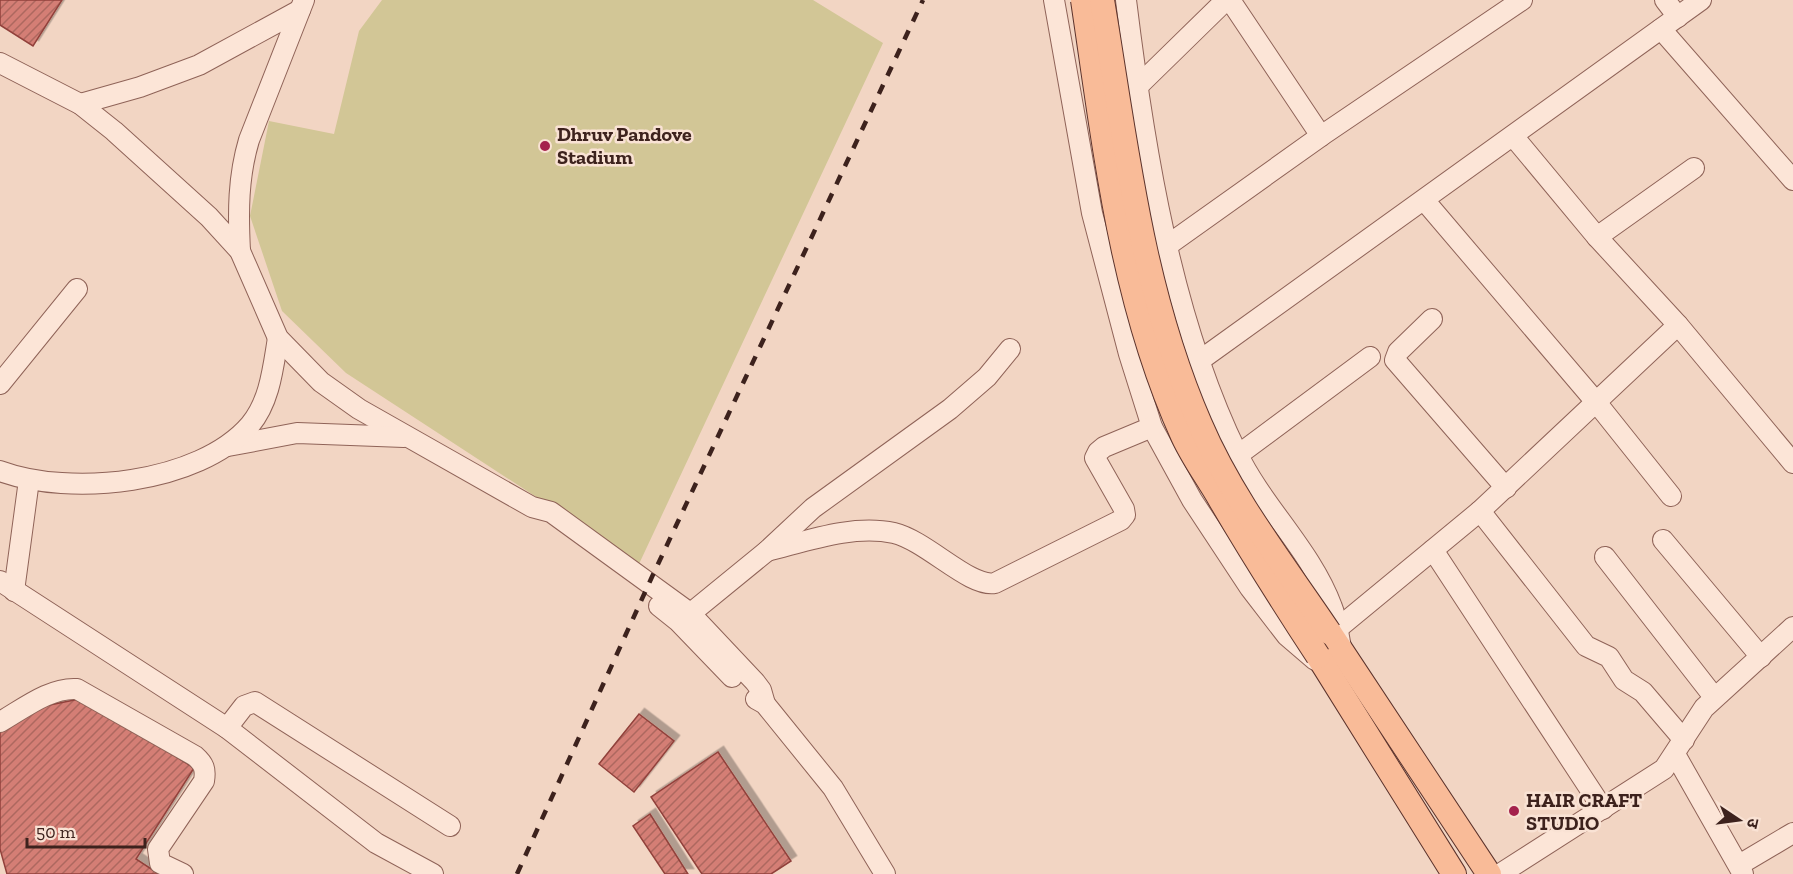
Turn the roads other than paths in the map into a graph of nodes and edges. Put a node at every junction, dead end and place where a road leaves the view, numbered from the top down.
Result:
1 (1054, 0) edge
2 (1083, 0) edge
3 (1102, 0) edge
4 (1126, 0) edge
5 (1228, 0) edge
6 (1522, 0) edge
7 (1665, 0) edge
8 (1701, 0) edge
9 (304, 4) edge
10 (1678, 17) junction
11 (1661, 29) junction
12 (0, 63) edge
13 (1137, 87) junction
14 (80, 104) junction
15 (1321, 136) junction
16 (1513, 136) junction
17 (1694, 168) dead end
18 (1793, 180) edge
19 (1424, 200) junction
20 (1597, 237) junction
21 (1168, 245) junction
22 (240, 251) junction
23 (77, 289) dead end
24 (1432, 319) dead end
25 (1678, 325) junction
26 (278, 338) junction
27 (1010, 349) dead end
28 (1371, 357) dead end
29 (1199, 361) junction
30 (0, 384) edge
31 (1596, 402) junction
32 (1152, 427) junction
33 (413, 437) junction
34 (226, 447) junction
35 (1238, 454) junction
36 (1793, 463) edge
37 (0, 471) edge
38 (29, 480) junction
39 (1506, 488) junction
40 (1671, 496) dead end
41 (1480, 511) junction
42 (1663, 540) dead end
43 (1433, 550) junction
44 (767, 551) junction
45 (1605, 557) dead end
46 (7, 586) edge
47 (684, 617) junction
48 (1792, 630) edge
49 (1336, 638) junction
50 (1761, 657) junction
51 (1323, 664) junction
52 (1714, 697) junction
53 (0, 722) edge
54 (227, 728) junction
55 (1680, 748) junction
56 (1603, 809) junction
57 (450, 826) dead end
58 (1793, 832) edge
59 (1741, 869) edge
60 (183, 874) edge
61 (433, 874) edge
62 (884, 874) edge
63 (1454, 874) edge
64 (1489, 874) edge
65 (1500, 874) edge

1 - 32 street
2 - 51 main road, bridge
3 - 49 main road, bridge
4 - 13 street
5 - 13 street
5 - 15 street
6 - 15 street
7 - 10 street
8 - 10 street
9 - 14 street
9 - 22 street
10 - 11 street
11 - 16 street
11 - 18 street
12 - 14 street
13 - 21 street
14 - 22 street
15 - 21 street
16 - 19 street
16 - 20 street
17 - 20 street
19 - 29 street
19 - 31 street
20 - 25 street
21 - 29 street
22 - 26 street
23 - 30 street
24 - 39 street
25 - 31 street
25 - 36 street
26 - 33 street
26 - 34 street
27 - 44 street
28 - 35 street
29 - 35 street
31 - 39 street
31 - 40 street
32 - 44 street
32 - 51 street
33 - 34 street
33 - 47 street
34 - 38 street
35 - 49 street
37 - 38 street
38 - 46 street
39 - 41 street
41 - 43 street
41 - 55 street
42 - 50 street
43 - 49 street
43 - 56 street
44 - 47 street
45 - 52 street
46 - 54 street
47 - 62 street
48 - 50 street
49 - 64 main road
50 - 52 street
51 - 63 main road
52 - 55 street
53 - 60 street
54 - 57 street
54 - 61 street
55 - 56 street
55 - 59 street
56 - 65 street
58 - 59 street

